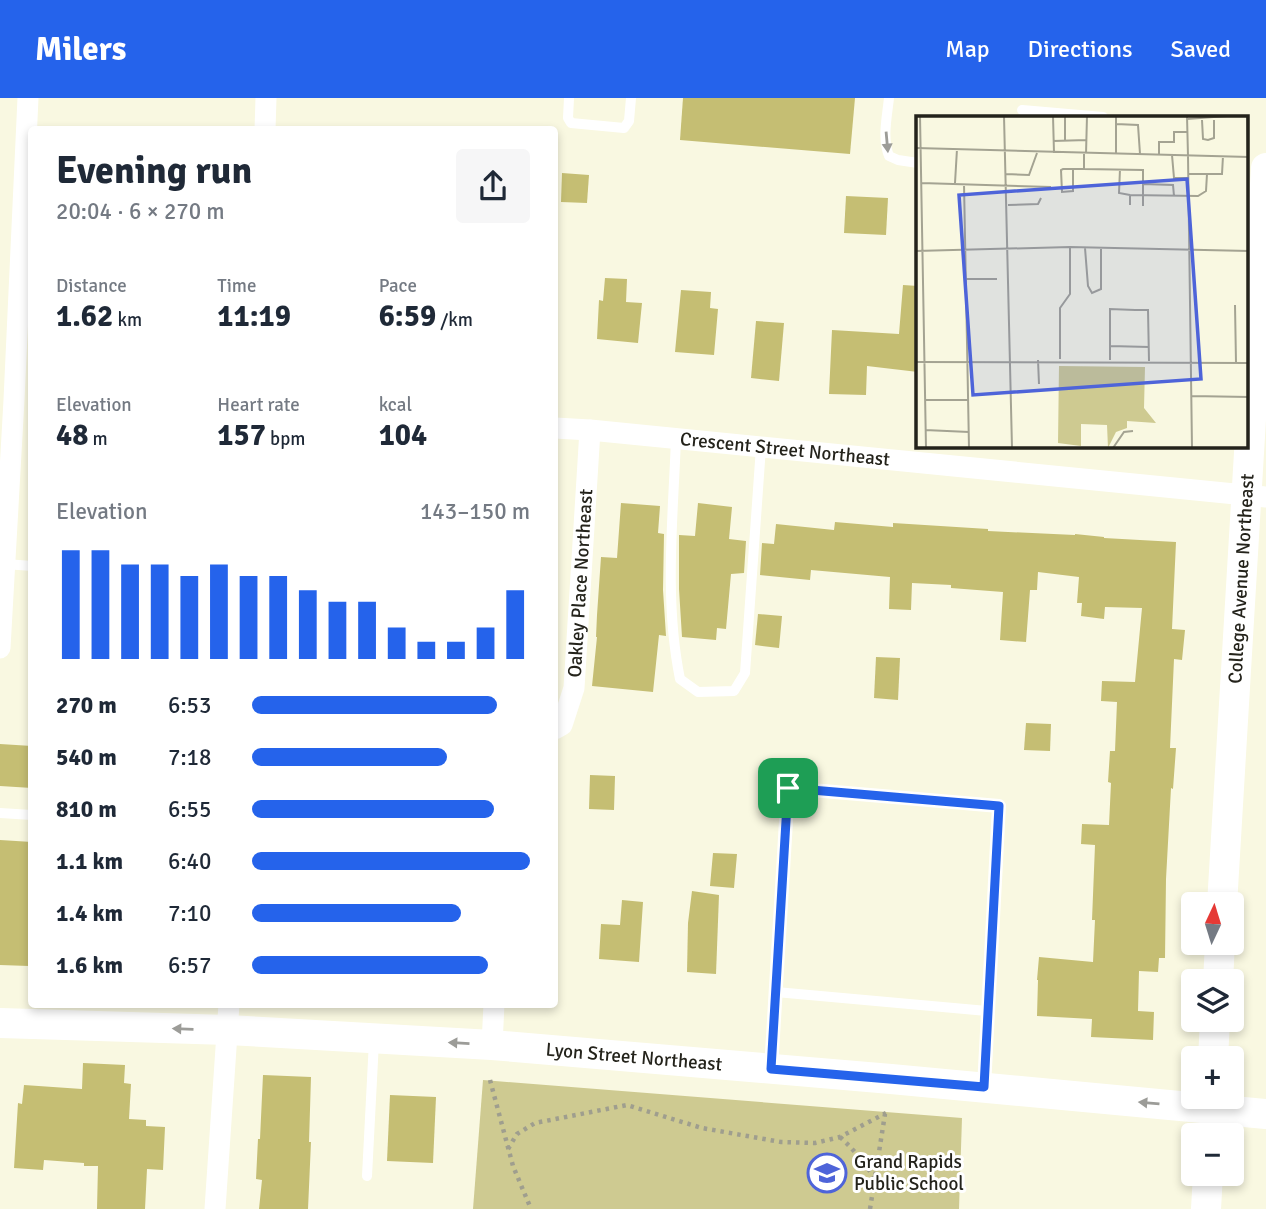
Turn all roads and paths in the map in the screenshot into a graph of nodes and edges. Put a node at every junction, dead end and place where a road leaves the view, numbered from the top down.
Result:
1 (28, 98) edge
2 (266, 98) edge
3 (569, 98) edge
4 (631, 98) edge
5 (889, 98) edge
6 (1022, 98) edge
7 (1021, 114) edge
8 (1075, 116) edge
9 (265, 126) edge
10 (916, 163) edge
11 (1263, 189) edge
12 (15, 400) edge
13 (558, 428) edge
14 (590, 430) junction
15 (676, 439) junction
16 (761, 447) junction
17 (1256, 496) edge
18 (5, 564) junction
19 (28, 566) edge
20 (0, 648) edge
21 (558, 727) edge
22 (0, 813) edge
23 (28, 815) edge
24 (1223, 892) edge
25 (776, 992) junction
26 (494, 1008) edge
27 (987, 1011) junction
28 (229, 1017) edge
29 (0, 1023) edge
30 (374, 1038) junction
31 (492, 1045) junction
32 (771, 1069) junction
33 (490, 1080) dead end
34 (984, 1087) junction
35 (1210, 1114) edge
36 (1266, 1114) edge
37 (840, 1137) junction
38 (508, 1149) junction
39 (367, 1176) dead end
40 (874, 1179) junction
41 (1207, 1186) edge
42 (215, 1209) edge
43 (531, 1209) edge
44 (870, 1209) edge
45 (1206, 1209) edge

1 - 12 street
2 - 9 street
3 - 4 lane
5 -> 10 lane
6 - 7 lane
7 - 8 lane
11 - 17 street, College Avenue Northeast
12 - 18 street
13 - 14 street, Crescent Street Northeast
14 - 15 street, Crescent Street Northeast
14 - 21 street, Oakley Place Northeast
15 - 16 street, Crescent Street Northeast
15 - 16 lane
16 - 17 street, Crescent Street Northeast
17 - 24 street, College Avenue Northeast
18 - 19 lane
18 - 20 street
22 - 23 lane
25 - 27 lane
25 - 27 lane
25 - 32 lane
26 - 31 street
27 - 34 lane
28 -> 29 street, Lyon Street Northeast
28 - 30 street, Lyon Street Northeast
28 - 42 street
31 -> 30 street, Lyon Street Northeast
30 - 39 lane
31 - 32 street, Lyon Street Northeast
32 - 34 street, Lyon Street Northeast
33 - 38 path
35 -> 34 street, Lyon Street Northeast
35 - 36 street, Lyon Street Northeast
37 - 38 path
37 - 40 path
37 - 40 path
38 - 43 path
40 - 44 path
41 - 45 street

